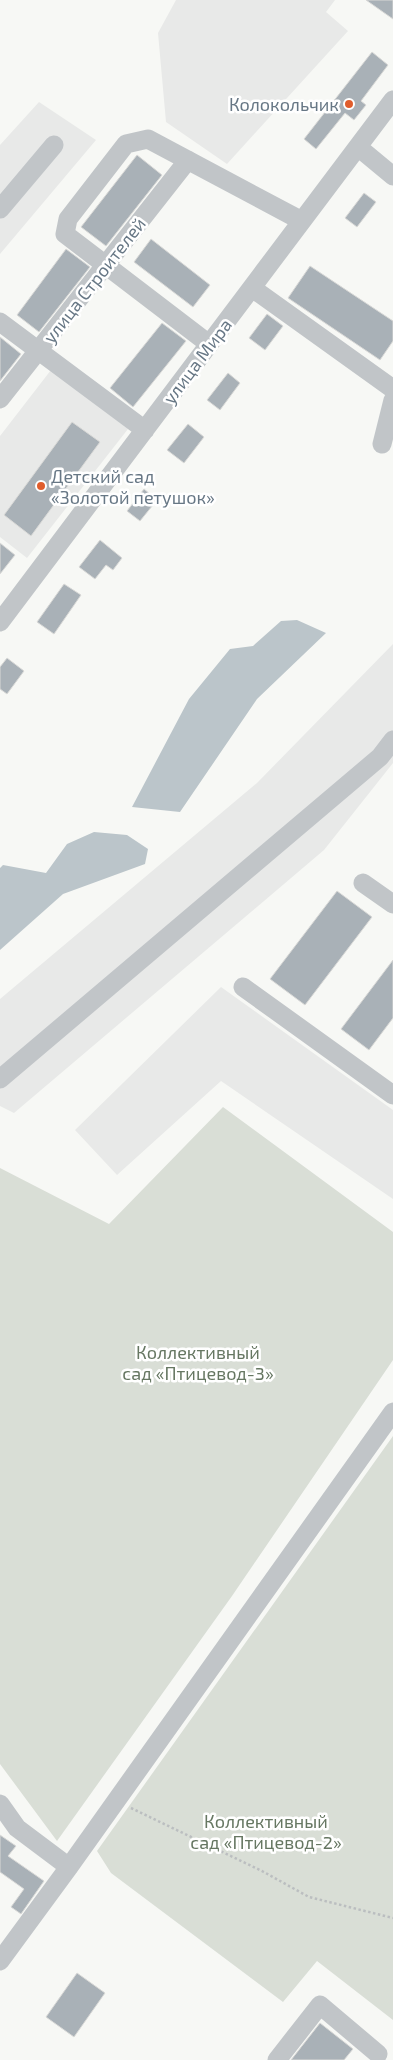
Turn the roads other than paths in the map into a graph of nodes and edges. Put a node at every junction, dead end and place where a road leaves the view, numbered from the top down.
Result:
1 (393, 100) edge
2 (54, 145) dead end
3 (358, 147) junction
4 (188, 160) junction
5 (393, 176) edge
6 (0, 209) edge
7 (302, 221) junction
8 (106, 264) junction
9 (252, 288) junction
10 (0, 322) edge
11 (209, 344) junction
12 (40, 350) junction
13 (393, 389) edge
14 (0, 399) edge
15 (393, 400) edge
16 (145, 430) junction
17 (382, 444) dead end
18 (0, 622) edge
19 (393, 740) edge
20 (363, 882) dead end
21 (393, 904) edge
22 (243, 987) dead end
23 (0, 1079) edge
24 (393, 1095) edge
25 (393, 1412) edge
26 (0, 1804) edge
27 (69, 1867) junction
28 (0, 1961) edge
29 (379, 2058) edge
30 (277, 2060) edge

1 - 3 street, улица Мира
2 - 6 street
3 - 5 street
3 - 7 street, улица Мира
4 - 7 street
4 - 8 street, улица Строителей
4 - 8 street
7 - 9 street, улица Мира
8 - 11 street
8 - 12 street, улица Строителей
9 - 11 street, улица Мира
9 - 13 street
10 - 12 street
11 - 16 street, улица Мира
12 - 14 street, улица Строителей
12 - 16 street
15 - 17 street
16 - 18 street, улица Мира
19 - 23 street
20 - 21 street
22 - 24 street
25 - 27 street
26 - 27 street
27 - 28 street
29 - 30 street

